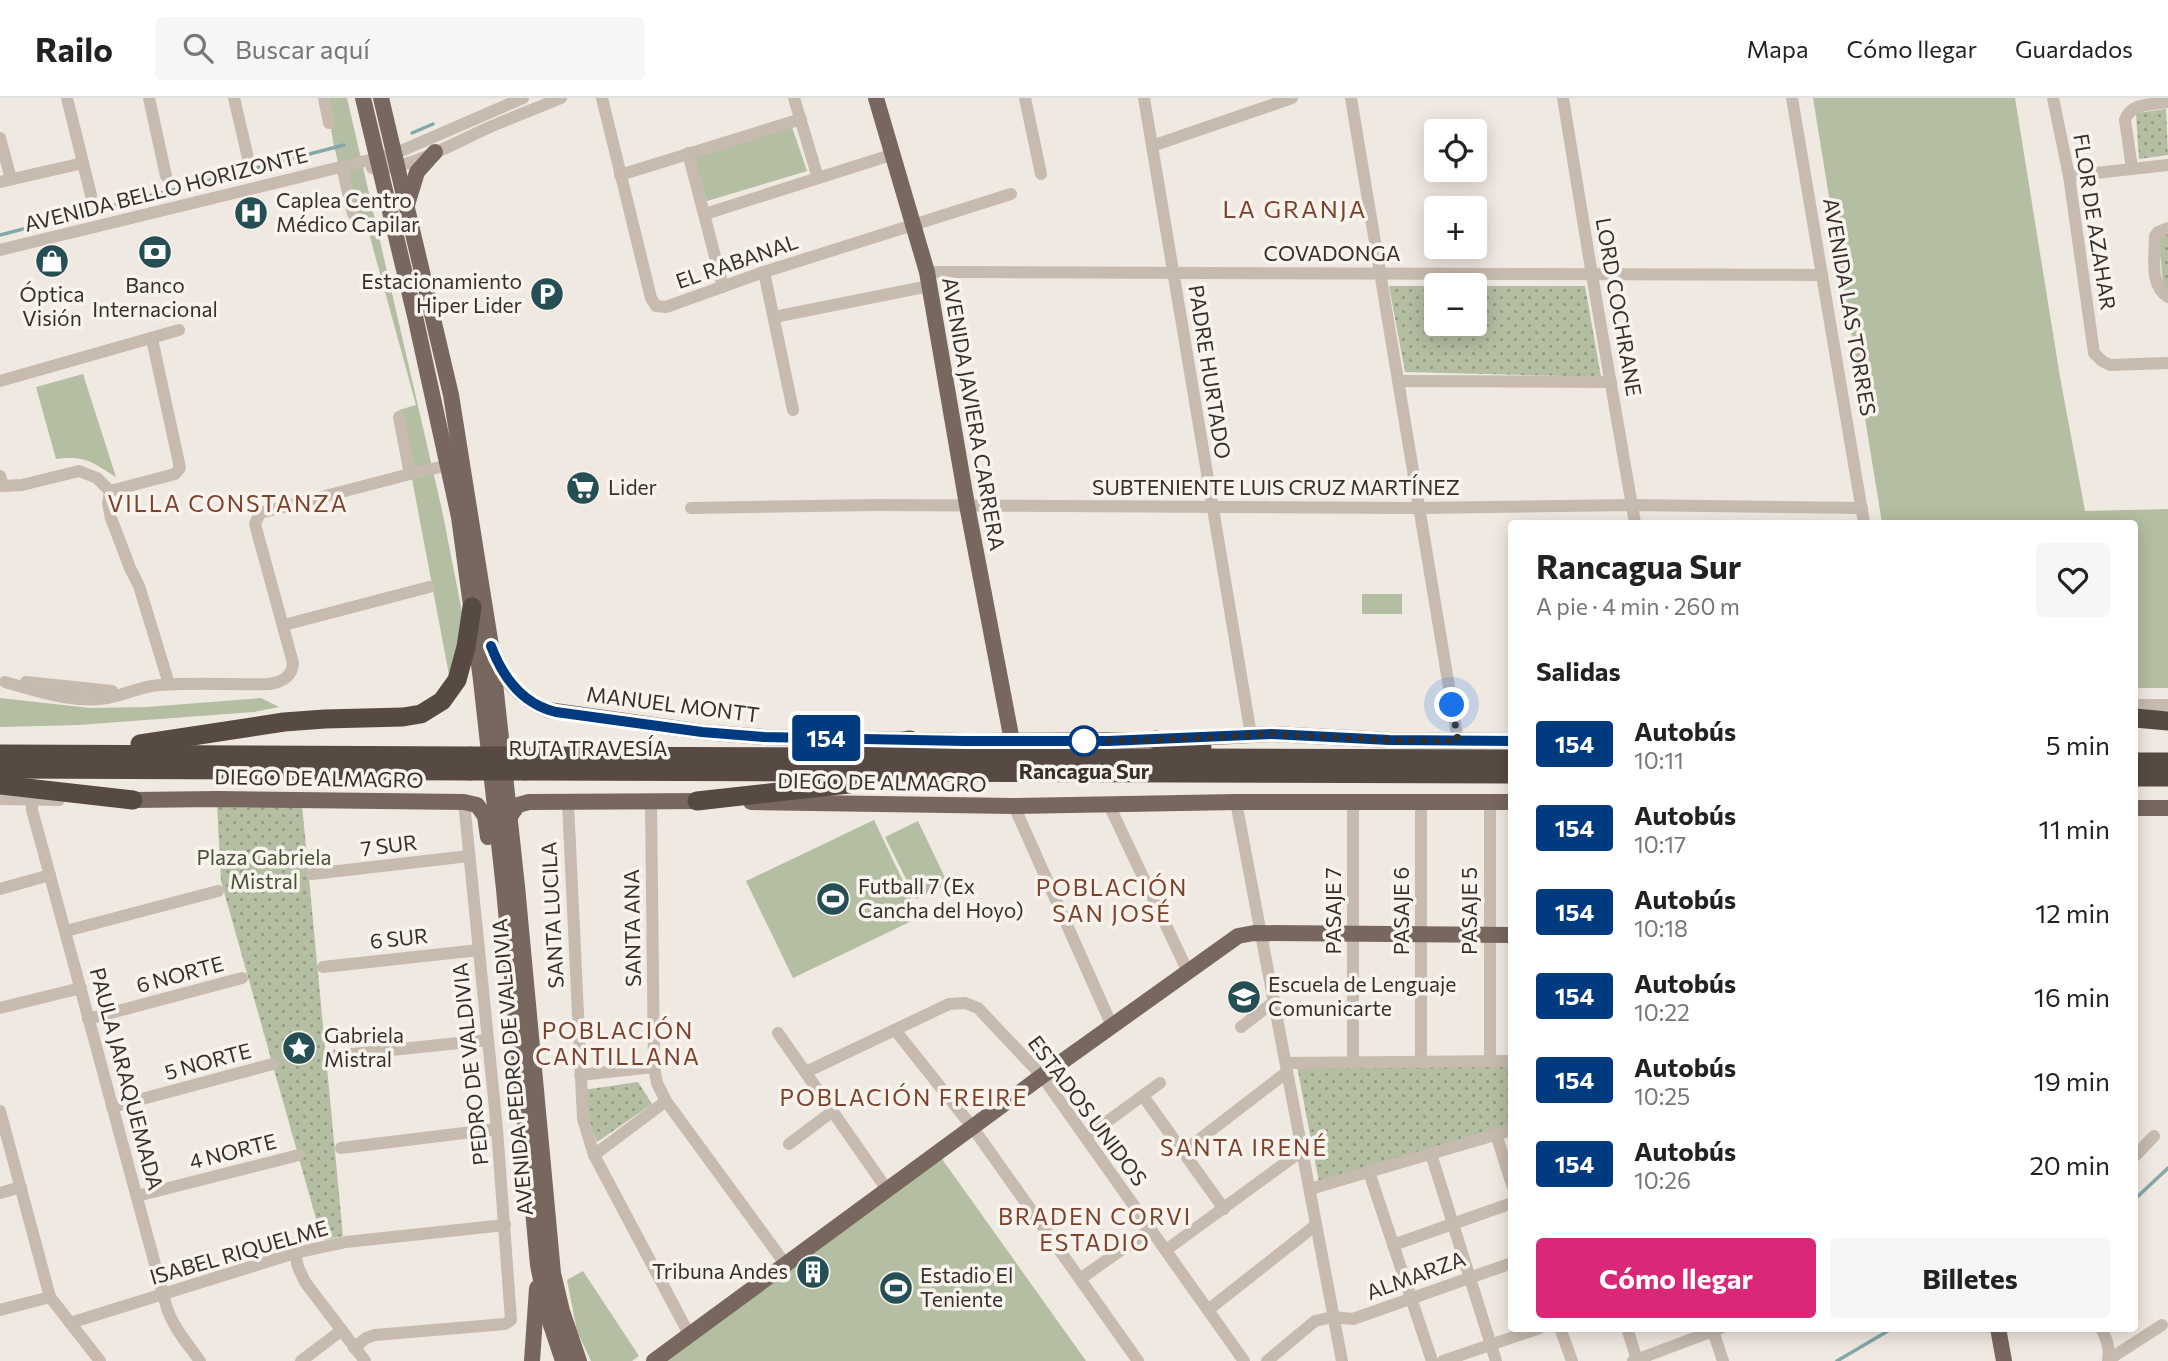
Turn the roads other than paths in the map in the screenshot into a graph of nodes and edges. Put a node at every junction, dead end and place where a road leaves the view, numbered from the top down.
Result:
1 (67, 98) edge
2 (149, 98) edge
3 (234, 98) edge
4 (324, 98) edge
5 (349, 98) edge
6 (363, 98) edge
7 (381, 98) edge
8 (523, 98) edge
9 (561, 98) edge
10 (602, 98) edge
11 (794, 98) edge
12 (876, 98) edge
13 (1025, 98) edge
14 (1144, 98) edge
15 (1292, 98) edge
16 (1351, 98) edge
17 (1563, 98) edge
18 (1792, 98) edge
19 (2053, 98) edge
20 (2168, 102) edge
21 (801, 119) junction
22 (369, 122) junction
23 (329, 123) dead end
24 (0, 138) edge
25 (1152, 146) junction
26 (435, 152) junction
27 (688, 153) junction
28 (894, 153) junction
29 (248, 158) dead end
30 (387, 162) junction
31 (83, 163) junction
32 (2168, 165) edge
33 (342, 167) junction
34 (2132, 168) junction
35 (1041, 174) dead end
36 (620, 175) junction
37 (166, 176) dead end
38 (2069, 176) junction
39 (818, 178) junction
40 (6, 180) edge
41 (1011, 194) dead end
42 (91, 195) dead end
43 (406, 208) junction
44 (705, 214) junction
45 (353, 215) dead end
46 (914, 224) junction
47 (2168, 228) edge
48 (0, 250) edge
49 (764, 272) junction
50 (1173, 273) junction
51 (1379, 273) junction
52 (1592, 275) junction
53 (1822, 275) junction
54 (928, 279) junction
55 (723, 287) junction
56 (2168, 297) edge
57 (774, 317) junction
58 (179, 330) dead end
59 (152, 339) junction
60 (2168, 363) edge
61 (0, 381) edge
62 (1399, 381) junction
63 (1611, 382) junction
64 (793, 410) dead end
65 (399, 417) dead end
66 (449, 465) junction
67 (410, 474) junction
68 (0, 477) edge
69 (110, 491) junction
70 (967, 505) junction
71 (1632, 505) junction
72 (1212, 506) junction
73 (691, 508) dead end
74 (1418, 508) junction
75 (1862, 508) junction
76 (1634, 520) edge
77 (1864, 520) edge
78 (429, 587) dead end
79 (472, 607) junction
80 (284, 625) junction
81 (491, 646) junction
82 (3, 682) edge
83 (169, 684) junction
84 (2138, 705) edge
85 (2168, 705) edge
86 (2138, 718) edge
87 (2168, 721) edge
88 (1251, 735) junction
89 (910, 740) junction
90 (1156, 740) junction
91 (1012, 741) junction
92 (1458, 741) junction
93 (1508, 741) edge
94 (0, 754) edge
95 (82, 754) junction
96 (793, 756) junction
97 (1261, 758) junction
98 (1508, 759) edge
99 (2138, 762) edge
100 (2168, 762) edge
101 (470, 764) junction
102 (524, 764) junction
103 (498, 765) junction
104 (0, 769) edge
105 (924, 774) junction
106 (1412, 774) junction
107 (1508, 774) edge
108 (2138, 777) edge
109 (2168, 777) edge
110 (0, 785) edge
111 (1508, 788) edge
112 (0, 799) edge
113 (32, 799) junction
114 (133, 800) junction
115 (651, 801) junction
116 (697, 801) junction
117 (464, 802) junction
118 (1236, 802) junction
119 (1353, 802) junction
120 (1422, 802) junction
121 (1490, 802) junction
122 (1508, 802) edge
123 (568, 803) junction
124 (1109, 805) junction
125 (1014, 806) junction
126 (2138, 808) edge
127 (2168, 808) edge
128 (510, 816) junction
129 (469, 856) junction
130 (313, 874) dead end
131 (50, 875) junction
132 (0, 889) edge
133 (218, 891) dead end
134 (66, 931) junction
135 (1260, 934) junction
136 (1353, 934) junction
137 (1421, 934) junction
138 (1489, 935) junction
139 (1508, 935) edge
140 (479, 950) junction
141 (511, 959) junction
142 (323, 967) dead end
143 (1188, 972) junction
144 (242, 978) dead end
145 (81, 988) junction
146 (1275, 1001) junction
147 (0, 1008) edge
148 (88, 1019) junction
149 (1112, 1026) junction
150 (1241, 1027) dead end
151 (895, 1030) junction
152 (778, 1033) dead end
153 (488, 1040) junction
154 (333, 1056) dead end
155 (1490, 1061) junction
156 (1508, 1061) edge
157 (1421, 1062) junction
158 (1353, 1063) junction
159 (273, 1064) dead end
160 (654, 1067) junction
161 (1287, 1068) junction
162 (806, 1072) junction
163 (580, 1075) junction
164 (1042, 1076) junction
165 (1160, 1083) dead end
166 (1143, 1096) junction
167 (666, 1101) junction
168 (112, 1107) junction
169 (0, 1111) edge
170 (833, 1111) junction
171 (973, 1128) junction
172 (497, 1129) junction
173 (1508, 1131) edge
174 (1496, 1135) junction
175 (2154, 1136) dead end
176 (1086, 1137) junction
177 (789, 1144) dead end
178 (341, 1148) dead end
179 (1303, 1150) junction
180 (1183, 1152) junction
181 (2138, 1153) edge
182 (1431, 1154) junction
183 (299, 1155) dead end
184 (594, 1155) junction
185 (1369, 1172) junction
186 (1508, 1172) edge
187 (21, 1187) junction
188 (1310, 1189) junction
189 (888, 1191) junction
190 (0, 1193) edge
191 (137, 1196) junction
192 (1508, 1204) edge
193 (1224, 1209) junction
194 (505, 1225) junction
195 (1316, 1225) junction
196 (1451, 1225) junction
197 (1151, 1229) junction
198 (1393, 1245) junction
199 (1166, 1251) junction
200 (295, 1253) junction
201 (1508, 1264) edge
202 (538, 1265) junction
203 (786, 1265) junction
204 (1469, 1278) junction
205 (1080, 1279) junction
206 (163, 1294) junction
207 (50, 1297) junction
208 (1410, 1298) junction
209 (0, 1310) edge
210 (1208, 1310) junction
211 (1333, 1317) junction
212 (71, 1323) junction
213 (2162, 1325) dead end
214 (342, 1330) junction
215 (1528, 1332) edge
216 (1561, 1332) edge
217 (1628, 1332) edge
218 (1707, 1332) edge
219 (1716, 1332) edge
220 (2002, 1332) edge
221 (2103, 1332) edge
222 (690, 1336) junction
223 (1491, 1345) junction
224 (354, 1348) junction
225 (655, 1359) edge
226 (1635, 1360) edge
227 (2108, 1360) edge
228 (100, 1361) edge
229 (200, 1361) edge
230 (301, 1361) edge
231 (365, 1361) edge
232 (532, 1361) edge
233 (563, 1361) edge
234 (579, 1361) edge
235 (1138, 1361) edge
236 (1244, 1361) edge
237 (1268, 1361) edge
238 (1342, 1361) edge
239 (1432, 1361) edge
240 (1443, 1361) edge
241 (1496, 1361) edge
242 (1572, 1361) edge
243 (1723, 1361) edge
244 (2004, 1361) edge

1 - 31 street
2 - 37 street
3 - 29 street
4 - 23 street
5 - 22 main road
6 - 22 main road
7 - 30 main road
8 - 30 street
9 - 26 street
10 - 36 street, EL RABANAL
11 - 21 street
12 - 28 main road, AVENIDA JAVIERA CARRERA
13 - 35 street
14 - 25 street, PADRE HURTADO
15 - 25 street
16 - 51 street
17 - 52 street, LORD COCHRANE
18 - 53 street, AVENIDA LAS TORRES
19 - 38 street, FLOR DE AZAHAR
20 - 34 street
21 - 27 street
21 - 39 street
22 - 30 main road
24 - 40 street
25 - 50 street, PADRE HURTADO
26 - 30 street
26 - 43 main road
27 - 36 street
27 - 44 street
28 - 39 street
28 - 46 main road, AVENIDA JAVIERA CARRERA
30 - 33 street, AVENIDA BELLO HORIZONTE
30 - 43 main road
30 - 66 main road
31 - 40 street
31 - 42 street
32 - 34 street
33 - 45 street
33 - 48 street, AVENIDA BELLO HORIZONTE
34 - 38 street
36 - 55 street, EL RABANAL
38 - 60 street, FLOR DE AZAHAR
39 - 44 street
41 - 46 street, EL RABANAL
43 - 81 main road
44 - 55 street
46 - 49 street, EL RABANAL
46 - 54 main road, AVENIDA JAVIERA CARRERA
47 - 56 street
49 - 55 street, EL RABANAL
49 - 57 street
50 - 51 street, COVADONGA
50 - 54 street, COVADONGA
50 - 72 street, PADRE HURTADO
51 - 52 street, COVADONGA
51 - 62 street
52 - 53 street, COVADONGA
52 - 63 street, LORD COCHRANE
53 - 75 street, AVENIDA LAS TORRES
54 - 57 street, COVADONGA
54 - 70 main road, AVENIDA JAVIERA CARRERA
57 - 64 street
58 - 59 street
59 - 61 street
59 - 69 street
62 - 63 street
62 - 74 street
63 - 71 street, LORD COCHRANE
65 - 67 street
66 - 67 street
66 - 79 main road
67 - 80 street
68 - 69 street
69 - 83 street
70 - 72 street, SUBTENIENTE LUIS CRUZ MARTÍNEZ
70 - 73 street, SUBTENIENTE LUIS CRUZ MARTÍNEZ
70 - 91 main road, AVENIDA JAVIERA CARRERA
71 - 74 street, SUBTENIENTE LUIS CRUZ MARTÍNEZ
71 - 75 street, SUBTENIENTE LUIS CRUZ MARTÍNEZ
71 - 76 street, LORD COCHRANE
72 - 74 street, SUBTENIENTE LUIS CRUZ MARTÍNEZ
72 - 88 street, PADRE HURTADO
74 - 92 street
75 - 77 street, AVENIDA LAS TORRES
78 - 80 street
79 - 95 highway
79 - 103 main road
80 - 83 street
81 - 89 main road, MANUEL MONTT
81 - 103 main road
82 - 83 street
84 - 85 street
86 - 87 highway
88 - 90 main road, MANUEL MONTT
88 - 92 main road, MANUEL MONTT
89 - 91 main road, MANUEL MONTT
89 - 96 highway
90 - 91 main road, MANUEL MONTT
90 - 97 highway
92 - 93 main road, MANUEL MONTT
94 - 95 highway, RUTA TRAVESÍA
95 - 101 highway, RUTA TRAVESÍA
96 - 97 highway, RUTA TRAVESÍA
96 - 102 highway, RUTA TRAVESÍA
97 - 98 highway, RUTA TRAVESÍA
99 - 100 highway
101 - 102 highway, RUTA TRAVESÍA, bridge
101 - 104 highway, RUTA TRAVESÍA
102 - 105 highway, RUTA TRAVESÍA
103 - 128 main road, AVENIDA PEDRO DE VALDIVIA
103 - 141 main road, AVENIDA PEDRO DE VALDIVIA
105 - 106 highway, RUTA TRAVESÍA
105 - 116 highway
106 - 107 highway, RUTA TRAVESÍA
106 - 111 highway
108 - 109 highway
110 - 114 highway
112 - 113 street, DIEGO DE ALMAGRO
113 - 114 street, DIEGO DE ALMAGRO
113 - 131 street, PAULA JARAQUEMADA
114 - 117 main road, DIEGO DE ALMAGRO
115 - 116 main road, DIEGO DE ALMAGRO
115 - 123 main road, DIEGO DE ALMAGRO
115 - 160 street, SANTA ANA
116 - 125 main road, DIEGO DE ALMAGRO
117 - 129 street, PEDRO DE VALDIVIA
117 - 141 main road
118 - 119 main road, DIEGO DE ALMAGRO
118 - 124 main road, DIEGO DE ALMAGRO
118 - 135 street
119 - 120 main road, DIEGO DE ALMAGRO
119 - 136 street, PASAJE 7
120 - 121 main road, DIEGO DE ALMAGRO
120 - 137 street, PASAJE 6
121 - 122 main road, DIEGO DE ALMAGRO
121 - 138 street, PASAJE 5
123 - 128 main road, DIEGO DE ALMAGRO
123 - 163 street, SANTA LUCILA
124 - 125 main road, DIEGO DE ALMAGRO
124 - 143 street
125 - 149 street
126 - 127 main road
128 - 234 main road, AVENIDA PEDRO DE VALDIVIA
129 - 130 street, 7 SUR
129 - 140 street, PEDRO DE VALDIVIA
131 - 132 street
131 - 134 street, PAULA JARAQUEMADA
133 - 134 street
134 - 145 street, PAULA JARAQUEMADA
135 - 136 main road
135 - 143 main road
135 - 146 street
136 - 137 main road
136 - 158 street, PASAJE 7
137 - 138 main road
137 - 157 street, PASAJE 6
138 - 139 main road
138 - 155 street, PASAJE 5
140 - 142 street, 6 SUR
140 - 153 street, PEDRO DE VALDIVIA
141 - 202 main road, AVENIDA PEDRO DE VALDIVIA
143 - 149 main road
144 - 148 street, 6 NORTE
145 - 147 street
145 - 148 street, PAULA JARAQUEMADA
146 - 150 street
146 - 161 street
148 - 168 street, PAULA JARAQUEMADA
149 - 164 main road
151 - 162 street, ESTADOS UNIDOS
151 - 164 street, ESTADOS UNIDOS
151 - 171 street
152 - 162 street
153 - 154 street
153 - 172 street, PEDRO DE VALDIVIA
155 - 156 street
155 - 157 street
157 - 158 street
158 - 161 street
159 - 168 street, 5 NORTE
160 - 163 street
160 - 167 street, SANTA ANA
161 - 179 street
161 - 180 street
162 - 170 street
163 - 184 street, SANTA LUCILA
164 - 171 main road
164 - 176 street, ESTADOS UNIDOS
165 - 166 street
166 - 176 street
166 - 180 street
167 - 184 street
167 - 203 street, SANTA ANA
168 - 191 street, PAULA JARAQUEMADA
169 - 187 street
170 - 177 street
170 - 189 street
171 - 189 main road
171 - 205 street
172 - 178 street
172 - 194 street, PEDRO DE VALDIVIA
173 - 174 street
174 - 182 street
174 - 186 street
175 - 181 street
176 - 197 street, ESTADOS UNIDOS
179 - 188 street
179 - 193 street
180 - 193 street
182 - 185 street
182 - 196 street
183 - 191 street, 4 NORTE
184 - 222 street, SANTA LUCILA
185 - 188 street
185 - 198 street
187 - 190 street
187 - 207 street
188 - 195 street
189 - 203 main road
191 - 206 street, PAULA JARAQUEMADA
192 - 196 street
193 - 199 street
194 - 200 street, ISABEL RIQUELME
194 - 224 street, PEDRO DE VALDIVIA
195 - 210 street
195 - 211 street
196 - 198 street
196 - 204 street
197 - 199 street, ESTADOS UNIDOS
197 - 205 street
198 - 208 street
199 - 210 street, ESTADOS UNIDOS
200 - 206 street, ISABEL RIQUELME
200 - 214 street
201 - 204 street, ALMARZA
202 - 232 main road, AVENIDA PEDRO DE VALDIVIA
202 - 233 main road, AVENIDA PEDRO DE VALDIVIA
203 - 222 main road
204 - 208 street, ALMARZA
204 - 223 street
205 - 235 street
206 - 212 street, ISABEL RIQUELME
206 - 229 street, PAULA JARAQUEMADA
207 - 209 street
207 - 212 street
208 - 211 street, ALMARZA
208 - 239 street
210 - 236 street, ESTADOS UNIDOS
211 - 237 street
211 - 238 street
212 - 228 street
213 - 227 street
214 - 224 street
214 - 230 street
215 - 223 street
216 - 242 street
217 - 226 street
218 - 226 street
219 - 243 street
220 - 244 main road
221 - 227 street
222 - 225 main road
223 - 240 street
223 - 241 street
224 - 231 street

